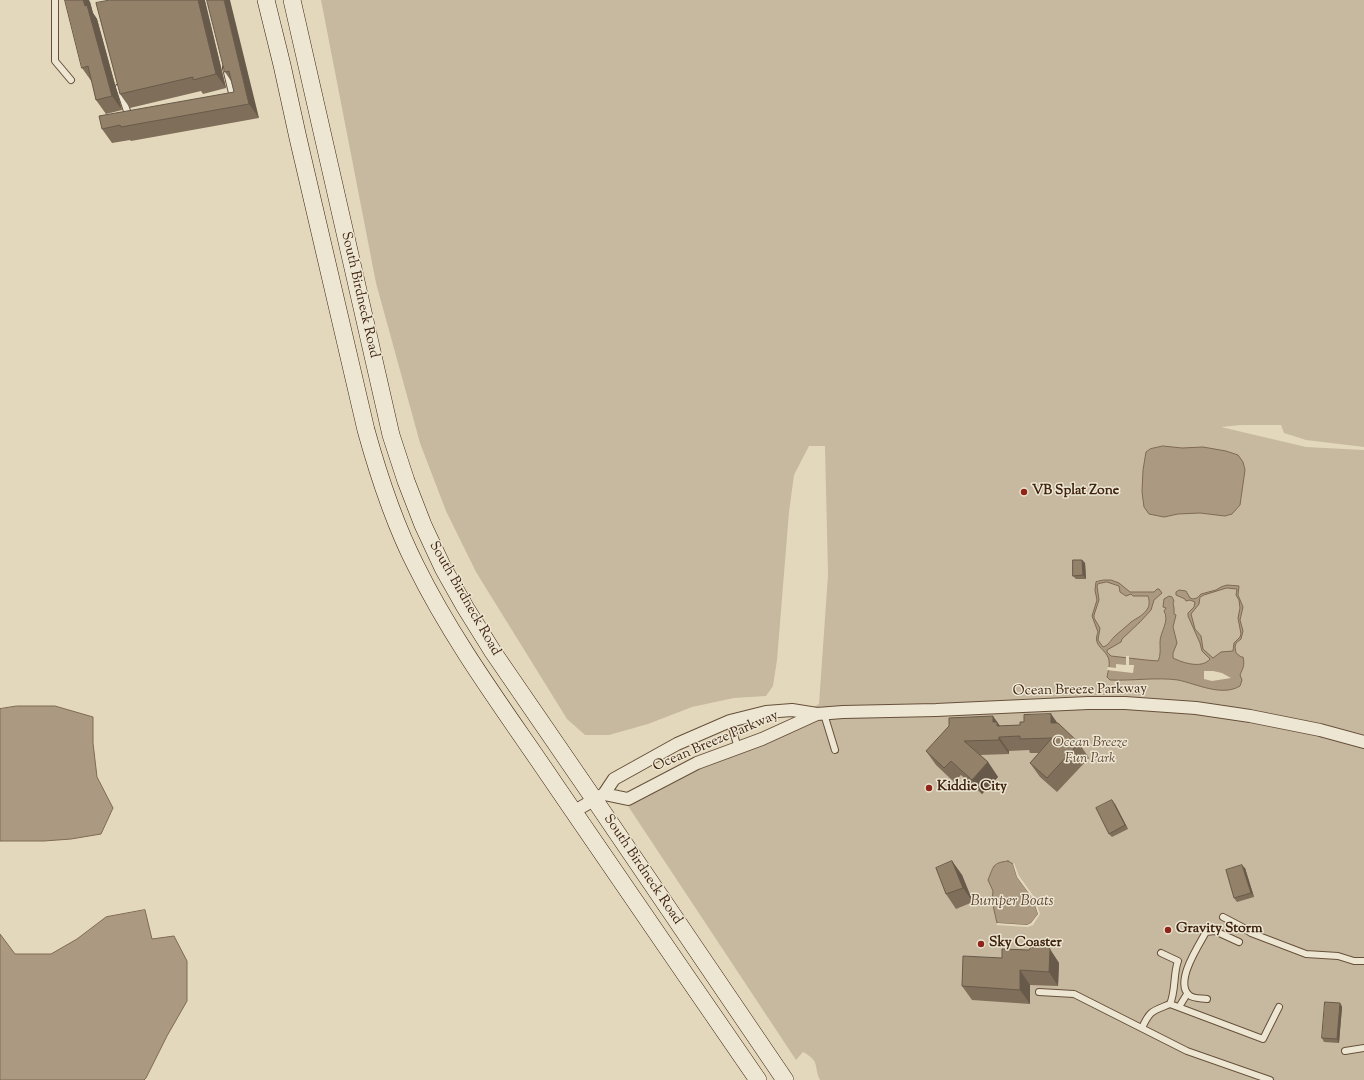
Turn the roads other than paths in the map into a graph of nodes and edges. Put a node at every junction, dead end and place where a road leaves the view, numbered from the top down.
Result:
1 (55, 0) edge
2 (266, 0) edge
3 (292, 0) edge
4 (225, 65) edge
5 (71, 80) dead end
6 (118, 82) edge
7 (224, 101) edge
8 (141, 114) edge
9 (820, 714) junction
10 (730, 722) junction
11 (1364, 742) edge
12 (738, 748) junction
13 (835, 750) dead end
14 (599, 797) junction
15 (573, 812) junction
16 (1223, 917) dead end
17 (1239, 942) dead end
18 (1161, 953) dead end
19 (1364, 961) edge
20 (1039, 992) dead end
21 (1188, 994) junction
22 (1207, 999) dead end
23 (1170, 1004) junction
24 (1179, 1007) junction
25 (1279, 1007) dead end
26 (1142, 1028) junction
27 (1364, 1048) edge
28 (1345, 1051) dead end
29 (758, 1080) edge
30 (785, 1080) edge
31 (1270, 1080) edge

1 - 5 lane
2 - 15 main road, South Birdneck Road
3 - 14 main road, South Birdneck Road
4 - 7 lane
6 - 8 lane
9 - 10 street, Ocean Breeze Parkway
9 - 11 street, Ocean Breeze Parkway
9 - 12 street, Ocean Breeze Parkway
9 - 13 lane
10 - 12 lane
10 - 14 street, Ocean Breeze Parkway
12 - 14 street, Ocean Breeze Parkway
14 - 15 street, Ocean Breeze Parkway
14 - 30 main road, South Birdneck Road
15 - 29 main road, South Birdneck Road
16 - 19 lane
17 - 21 lane
18 - 23 lane
20 - 26 lane
21 - 22 lane
21 - 24 lane
23 - 24 lane
23 - 26 lane
24 - 25 lane
26 - 31 lane
27 - 28 lane

